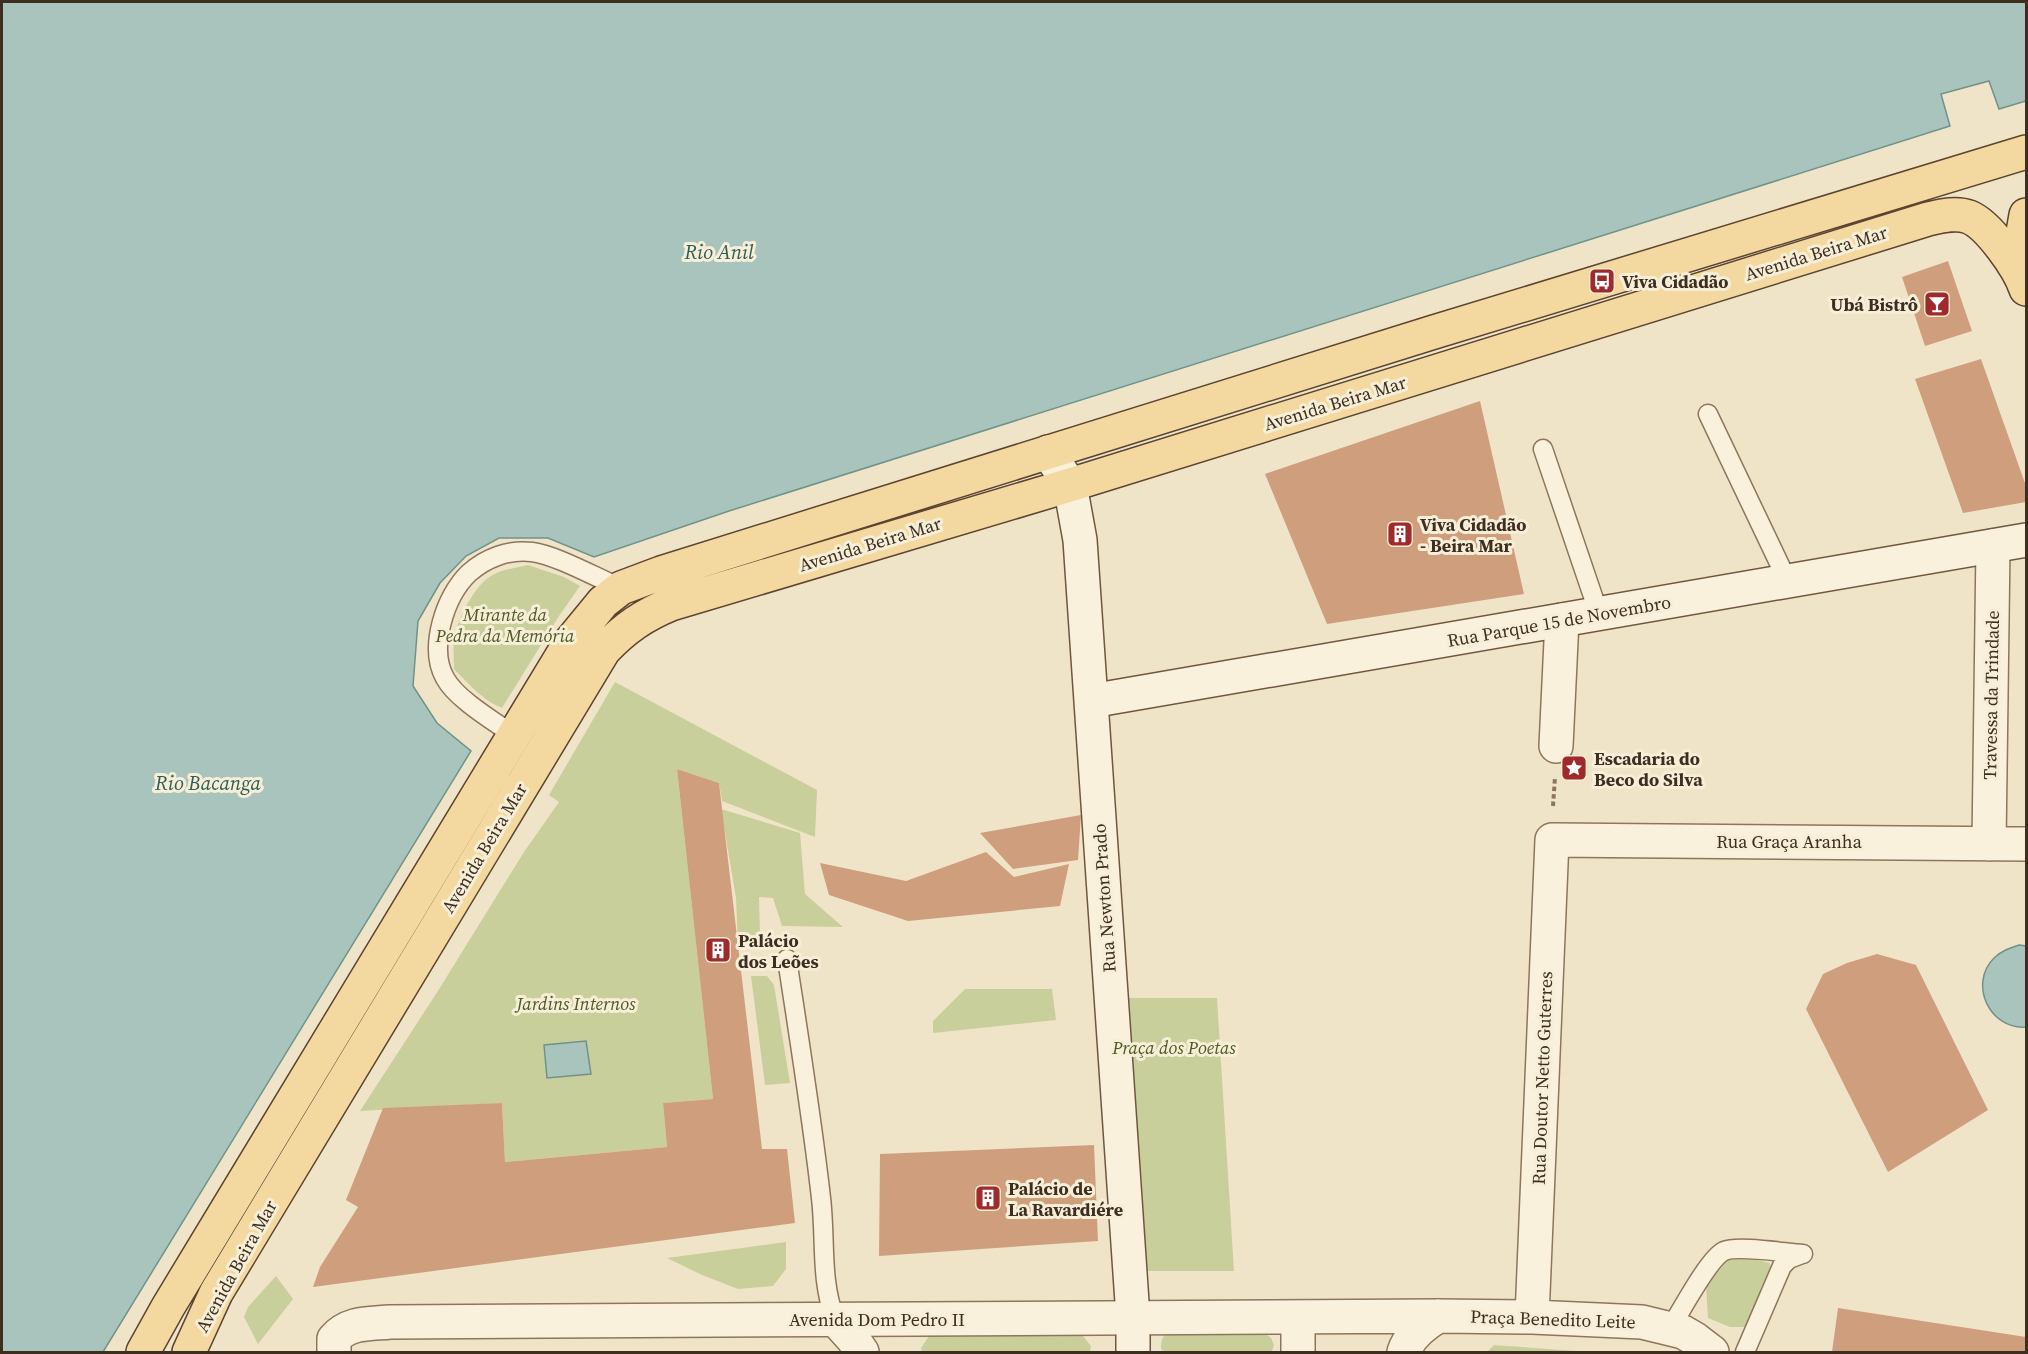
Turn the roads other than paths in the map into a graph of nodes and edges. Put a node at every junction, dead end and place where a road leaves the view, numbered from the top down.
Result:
1 (2026, 152) edge
2 (2026, 215) edge
3 (2025, 283) edge
4 (1708, 414) dead end
5 (1543, 448) dead end
6 (1048, 452) junction
7 (1070, 485) junction
8 (2026, 540) edge
9 (1993, 546) junction
10 (1788, 582) junction
11 (621, 588) junction
12 (1599, 614) junction
13 (1562, 621) junction
14 (1091, 701) junction
15 (515, 736) junction
16 (1556, 746) road end
17 (1552, 840) joint
18 (1989, 844) junction
19 (2026, 844) edge
20 (787, 959) dead end
21 (168, 1307) junction
22 (1438, 1316) junction
23 (1133, 1317) junction
24 (1298, 1317) junction
25 (1532, 1317) junction
26 (835, 1320) junction
27 (1671, 1327) junction
28 (334, 1346) edge
29 (142, 1353) edge
30 (156, 1353) edge
31 (189, 1353) edge
32 (862, 1353) edge
33 (1133, 1353) edge
34 (1298, 1353) edge
35 (1404, 1353) edge
36 (1712, 1353) edge
37 (1745, 1353) edge

1 - 6 main road, Avenida Beira Mar
2 - 3 main road
3 - 7 main road, Avenida Beira Mar
4 - 10 lane
5 - 12 lane
6 - 7 street, Rua Newton Prado
6 - 11 main road, Avenida Beira Mar
7 - 14 street, Rua Newton Prado
7 - 31 main road, Avenida Beira Mar
8 - 9 street, Rua Parque 15 de Novembro
9 - 10 street, Rua Parque 15 de Novembro
9 - 18 street, Travessa da Trindade
10 - 12 street, Rua Parque 15 de Novembro
11 - 15 main road, Avenida Beira Mar
11 - 15 lane
12 - 13 street, Rua Parque 15 de Novembro
13 - 14 street, Rua Parque 15 de Novembro
13 - 16 street
14 - 23 street, Rua Newton Prado
15 - 21 main road, Avenida Beira Mar
17 - 18 street, Rua Graça Aranha
17 - 25 street, Rua Doutor Netto Guterres
18 - 19 street, Rua Graça Aranha
20 - 26 lane
21 - 29 main road, Avenida Beira Mar
21 - 30 main road
22 - 24 street, Avenida Dom Pedro II
22 - 25 street, Praça Benedito Leite
22 - 35 street
23 - 24 street, Avenida Dom Pedro II
23 - 26 street, Avenida Dom Pedro II
23 - 33 street, Rua Newton Prado
24 - 34 street
25 - 27 street, Praça Benedito Leite
26 - 28 street, Avenida Dom Pedro II
26 - 32 street
27 - 36 street, Praça Benedito Leite
27 - 37 lane

